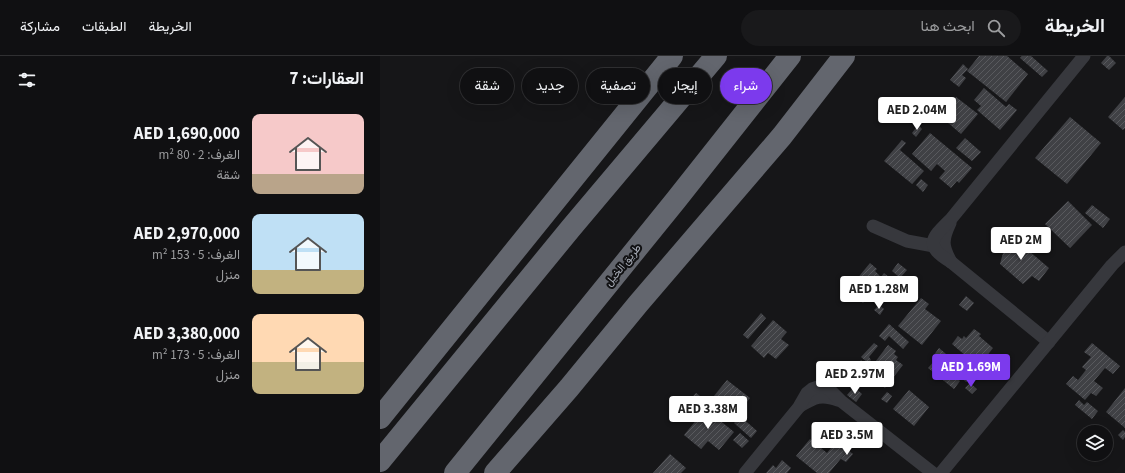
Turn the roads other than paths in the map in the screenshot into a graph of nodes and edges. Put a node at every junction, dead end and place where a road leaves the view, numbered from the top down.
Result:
1 (672, 56) edge
2 (716, 56) edge
3 (790, 56) edge
4 (854, 56) edge
5 (1084, 56) edge
6 (838, 63) edge
7 (952, 219) junction
8 (873, 226) dead end
9 (934, 246) junction
10 (1125, 252) edge
11 (951, 262) junction
12 (1049, 342) junction
13 (380, 418) edge
14 (380, 461) edge
15 (455, 473) edge
16 (495, 473) edge
17 (745, 473) edge
18 (933, 473) edge
19 (941, 473) edge

1 - 13 highway
2 - 14 highway
3 - 15 highway, طريق الخيل
4 - 6 highway
5 - 7 street
6 - 16 highway
7 - 9 street
7 - 11 street
8 - 9 street
9 - 11 street
10 - 12 street
11 - 12 street
12 - 19 street
17 - 18 street

